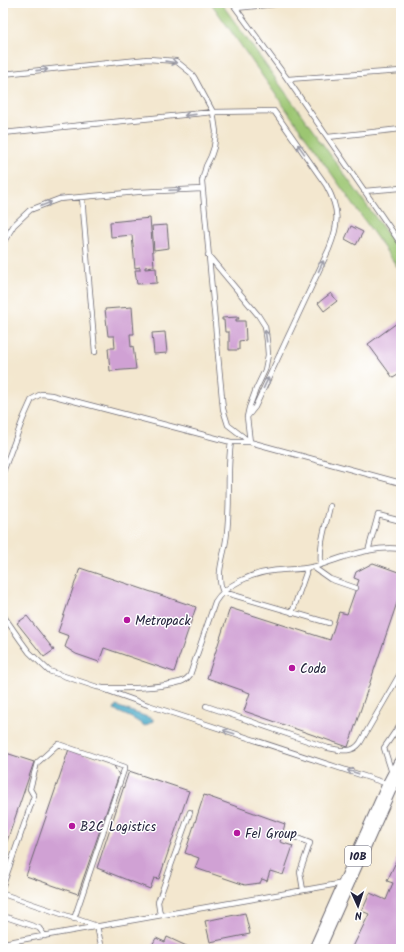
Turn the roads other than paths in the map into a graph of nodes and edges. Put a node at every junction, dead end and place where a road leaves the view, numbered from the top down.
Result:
1 (232, 3) edge
2 (286, 3) edge
3 (253, 5) edge
4 (236, 8) junction
5 (401, 71) edge
6 (3, 74) edge
7 (288, 79) junction
8 (213, 112) junction
9 (401, 129) edge
10 (3, 133) edge
11 (328, 138) junction
12 (401, 188) edge
13 (202, 189) junction
14 (364, 191) junction
15 (82, 197) junction
16 (3, 243) edge
17 (401, 244) edge
18 (208, 255) junction
19 (95, 352) dead end
20 (247, 418) junction
21 (230, 442) junction
22 (250, 442) junction
23 (3, 472) edge
24 (401, 483) edge
25 (330, 506) dead end
26 (401, 521) edge
27 (401, 549) edge
28 (368, 551) junction
29 (322, 564) junction
30 (313, 567) junction
31 (306, 568) junction
32 (356, 588) dead end
33 (223, 592) junction
34 (292, 613) junction
35 (3, 615) edge
36 (329, 623) dead end
37 (401, 672) edge
38 (95, 686) junction
39 (206, 706) dead end
40 (401, 723) edge
41 (401, 764) edge
42 (392, 782) junction
43 (190, 812) dead end
44 (292, 836) dead end
45 (346, 882) junction
46 (3, 885) edge
47 (303, 890) junction
48 (3, 894) edge
49 (160, 915) junction
50 (3, 916) edge
51 (74, 919) junction
52 (97, 926) junction
53 (45, 936) junction
54 (3, 944) edge
55 (102, 949) edge
56 (317, 949) edge

1 - 4 lane
2 - 3 lane
3 - 4 lane
4 - 7 lane
5 - 7 lane
6 -> 8 lane
7 - 11 lane
8 -> 10 lane
8 - 13 lane
20 -> 8 lane
9 - 11 lane
11 - 14 lane
12 - 14 lane
15 -> 13 lane
13 - 18 lane
14 - 17 lane
16 -> 15 lane
15 - 19 lane
20 -> 18 lane
18 - 22 lane
20 - 22 lane
21 - 22 lane
21 - 23 lane
21 - 33 lane
22 - 24 lane
25 - 29 lane
26 - 28 lane
27 - 28 lane
28 - 29 lane
29 - 30 lane
30 - 31 lane
30 - 32 lane
31 - 33 lane
31 - 34 lane
33 - 34 lane
33 - 38 lane
34 - 36 lane
35 - 38 lane
37 - 39 lane
42 -> 38 lane
40 - 42 lane
41 - 42 main road, 10B
42 - 45 main road, 10B
43 - 49 lane
44 - 47 lane
45 - 47 lane
45 - 56 main road, 10B
46 - 51 lane
47 - 49 lane
48 - 51 lane
49 - 52 lane
50 - 53 lane
51 - 52 lane
52 - 53 lane
52 - 55 lane
53 - 54 lane

